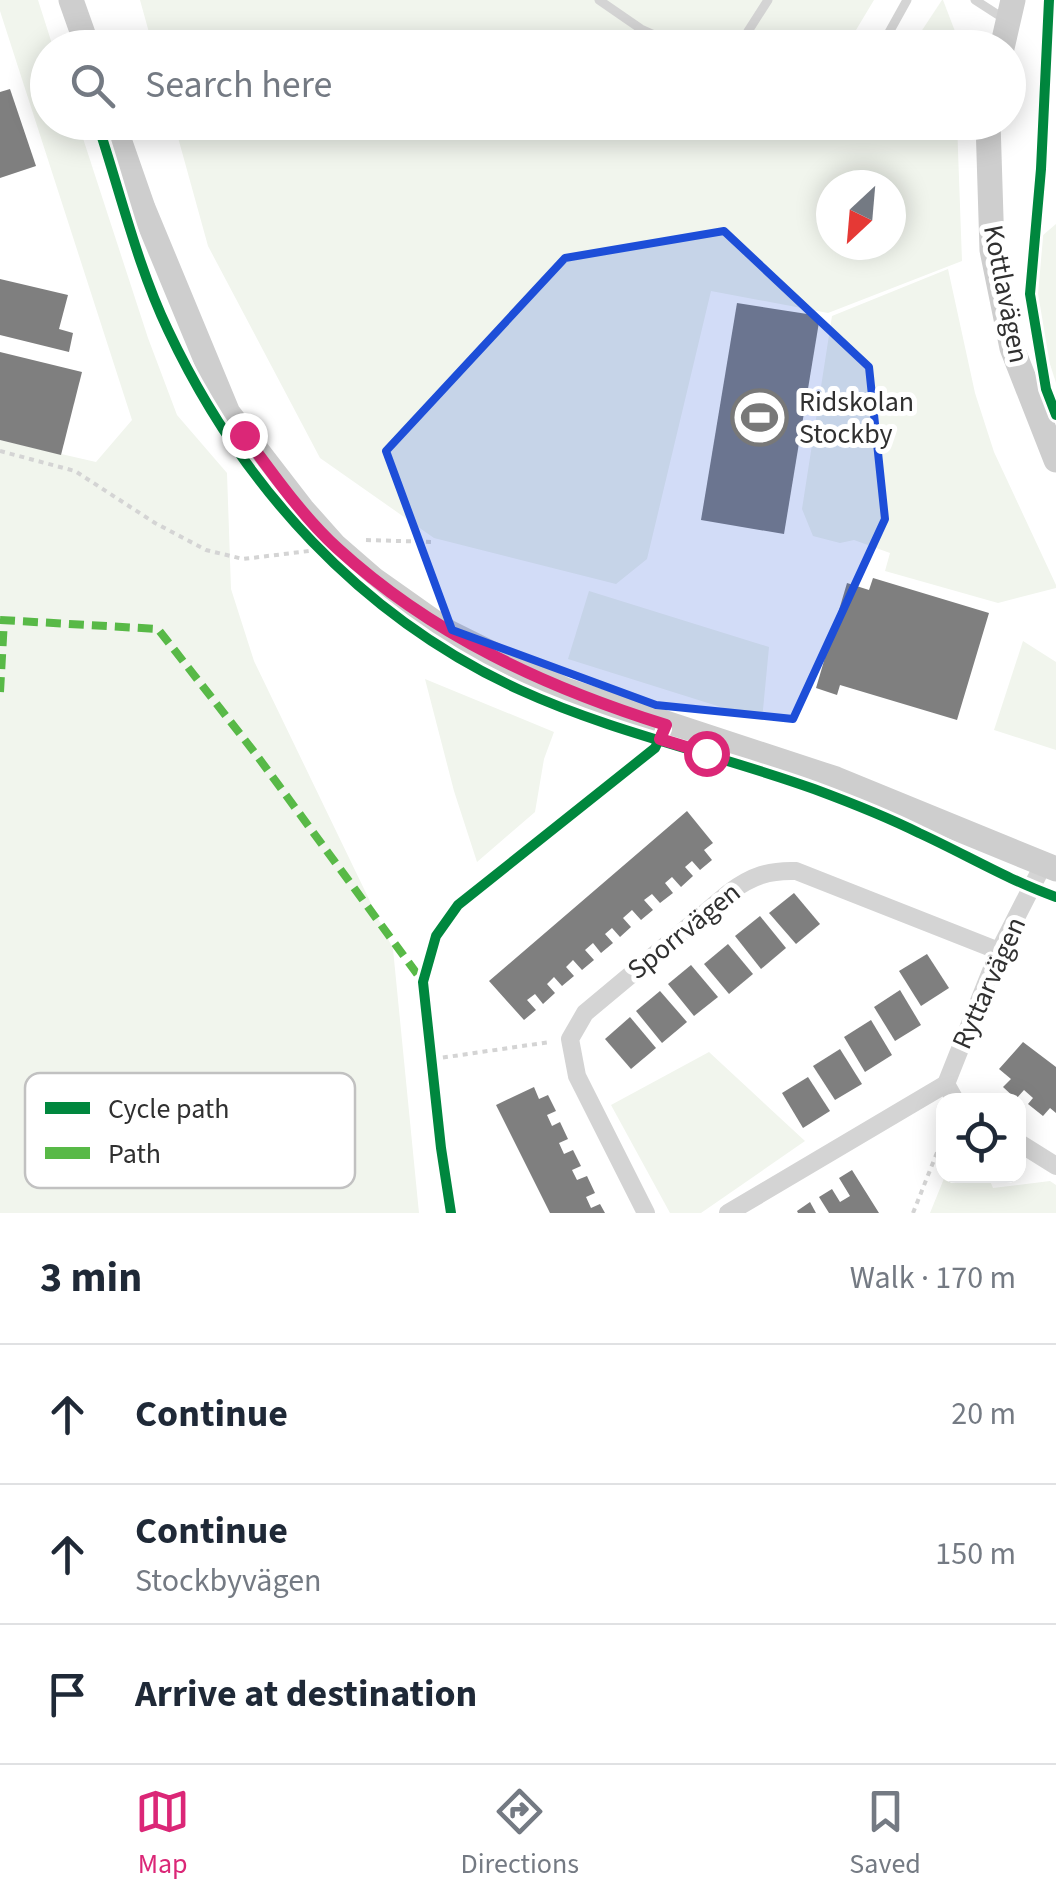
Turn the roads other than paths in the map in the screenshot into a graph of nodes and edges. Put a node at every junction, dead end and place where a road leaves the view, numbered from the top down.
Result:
1 (72, 0) edge
2 (599, 0) edge
3 (768, 0) edge
4 (906, 0) edge
5 (974, 0) edge
6 (1011, 11) edge
7 (82, 30) edge
8 (641, 30) edge
9 (749, 30) edge
10 (890, 30) edge
11 (119, 140) edge
12 (989, 140) edge
13 (1056, 460) edge
14 (1050, 867) edge
15 (999, 951) junction
16 (950, 1092) edge
17 (1026, 1147) edge
18 (1056, 1166) edge
19 (646, 1213) edge
20 (728, 1213) edge

1 - 7 street
2 - 8 lane
3 - 9 lane
4 - 10 lane
5 - 6 lane
11 - 14 street
12 - 13 street, Kottlavägen
14 - 15 street, Ryttarvägen
15 - 16 street, Ryttarvägen
15 - 19 street, Sporrvägen
16 - 20 street
17 - 18 street

